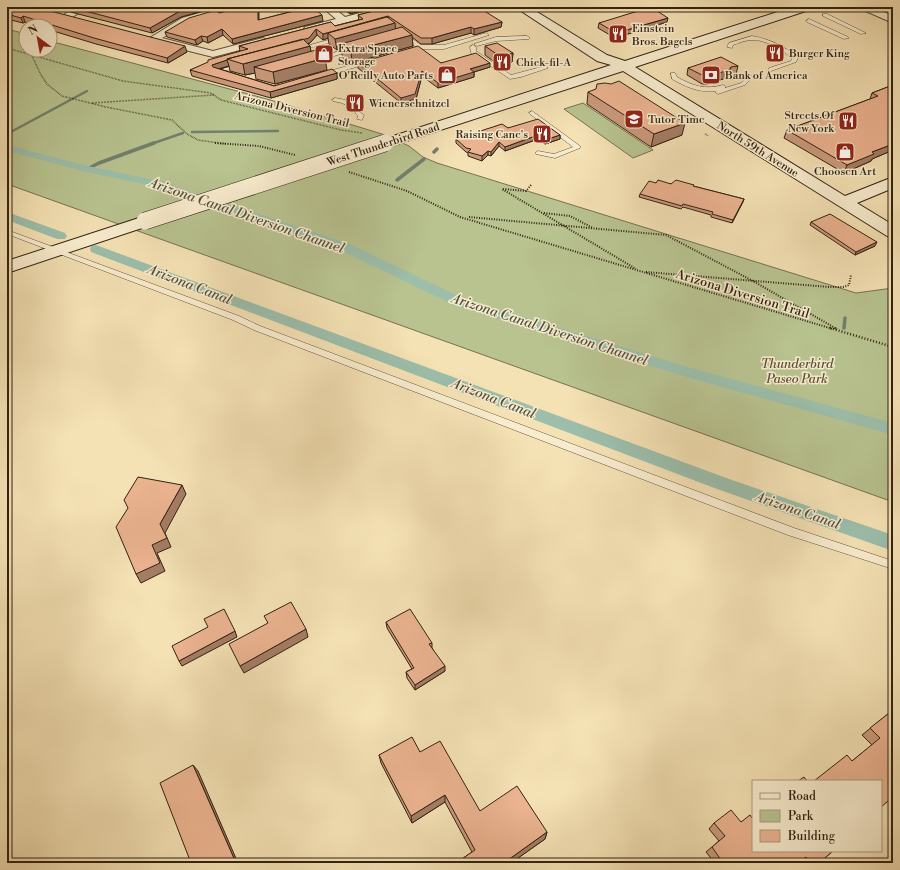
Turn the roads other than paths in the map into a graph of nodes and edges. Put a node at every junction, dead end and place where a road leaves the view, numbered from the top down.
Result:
1 (83, 7) edge
2 (327, 7) edge
3 (395, 7) edge
4 (577, 7) edge
5 (583, 7) edge
6 (804, 7) edge
7 (864, 7) edge
8 (222, 8) edge
9 (528, 8) edge
10 (825, 16) dead end
11 (82, 20) edge
12 (344, 20) junction
13 (893, 20) edge
14 (809, 21) dead end
15 (300, 32) edge
16 (863, 33) dead end
17 (404, 35) junction
18 (486, 35) dead end
19 (396, 37) edge
20 (526, 38) dead end
21 (846, 38) dead end
22 (270, 39) edge
23 (420, 47) junction
24 (730, 47) dead end
25 (358, 48) edge
26 (305, 63) edge
27 (623, 65) junction
28 (545, 68) dead end
29 (771, 69) dead end
30 (259, 75) edge
31 (244, 80) junction
32 (733, 80) dead end
33 (701, 90) junction
34 (335, 100) dead end
35 (350, 105) dead end
36 (532, 113) dead end
37 (541, 152) dead end
38 (893, 182) edge
39 (844, 202) junction
40 (7, 232) edge
41 (893, 232) edge
42 (61, 249) junction
43 (7, 267) edge
44 (893, 565) edge

1 - 11 street
2 - 12 street
3 - 12 street
4 - 5 lane
6 - 27 main road, West Thunderbird Road
7 - 13 street
8 - 22 street
9 - 27 main road, North 59th Avenue
9 - 27 main road, North 59th Avenue
10 - 16 lane
12 - 15 street
14 - 21 lane
17 - 19 lane
17 - 23 lane
17 - 31 lane
18 - 23 lane
20 - 28 lane
23 - 31 lane
24 - 29 lane
25 - 26 lane
27 - 39 main road, North 59th Avenue
27 - 42 main road, West Thunderbird Road, bridge
30 - 31 lane
32 - 33 lane
33 - 33 lane
34 - 35 lane
36 - 37 lane
38 - 39 main road
39 - 41 main road, North 59th Avenue
40 - 42 lane
42 - 43 main road, West Thunderbird Road
42 - 44 lane

